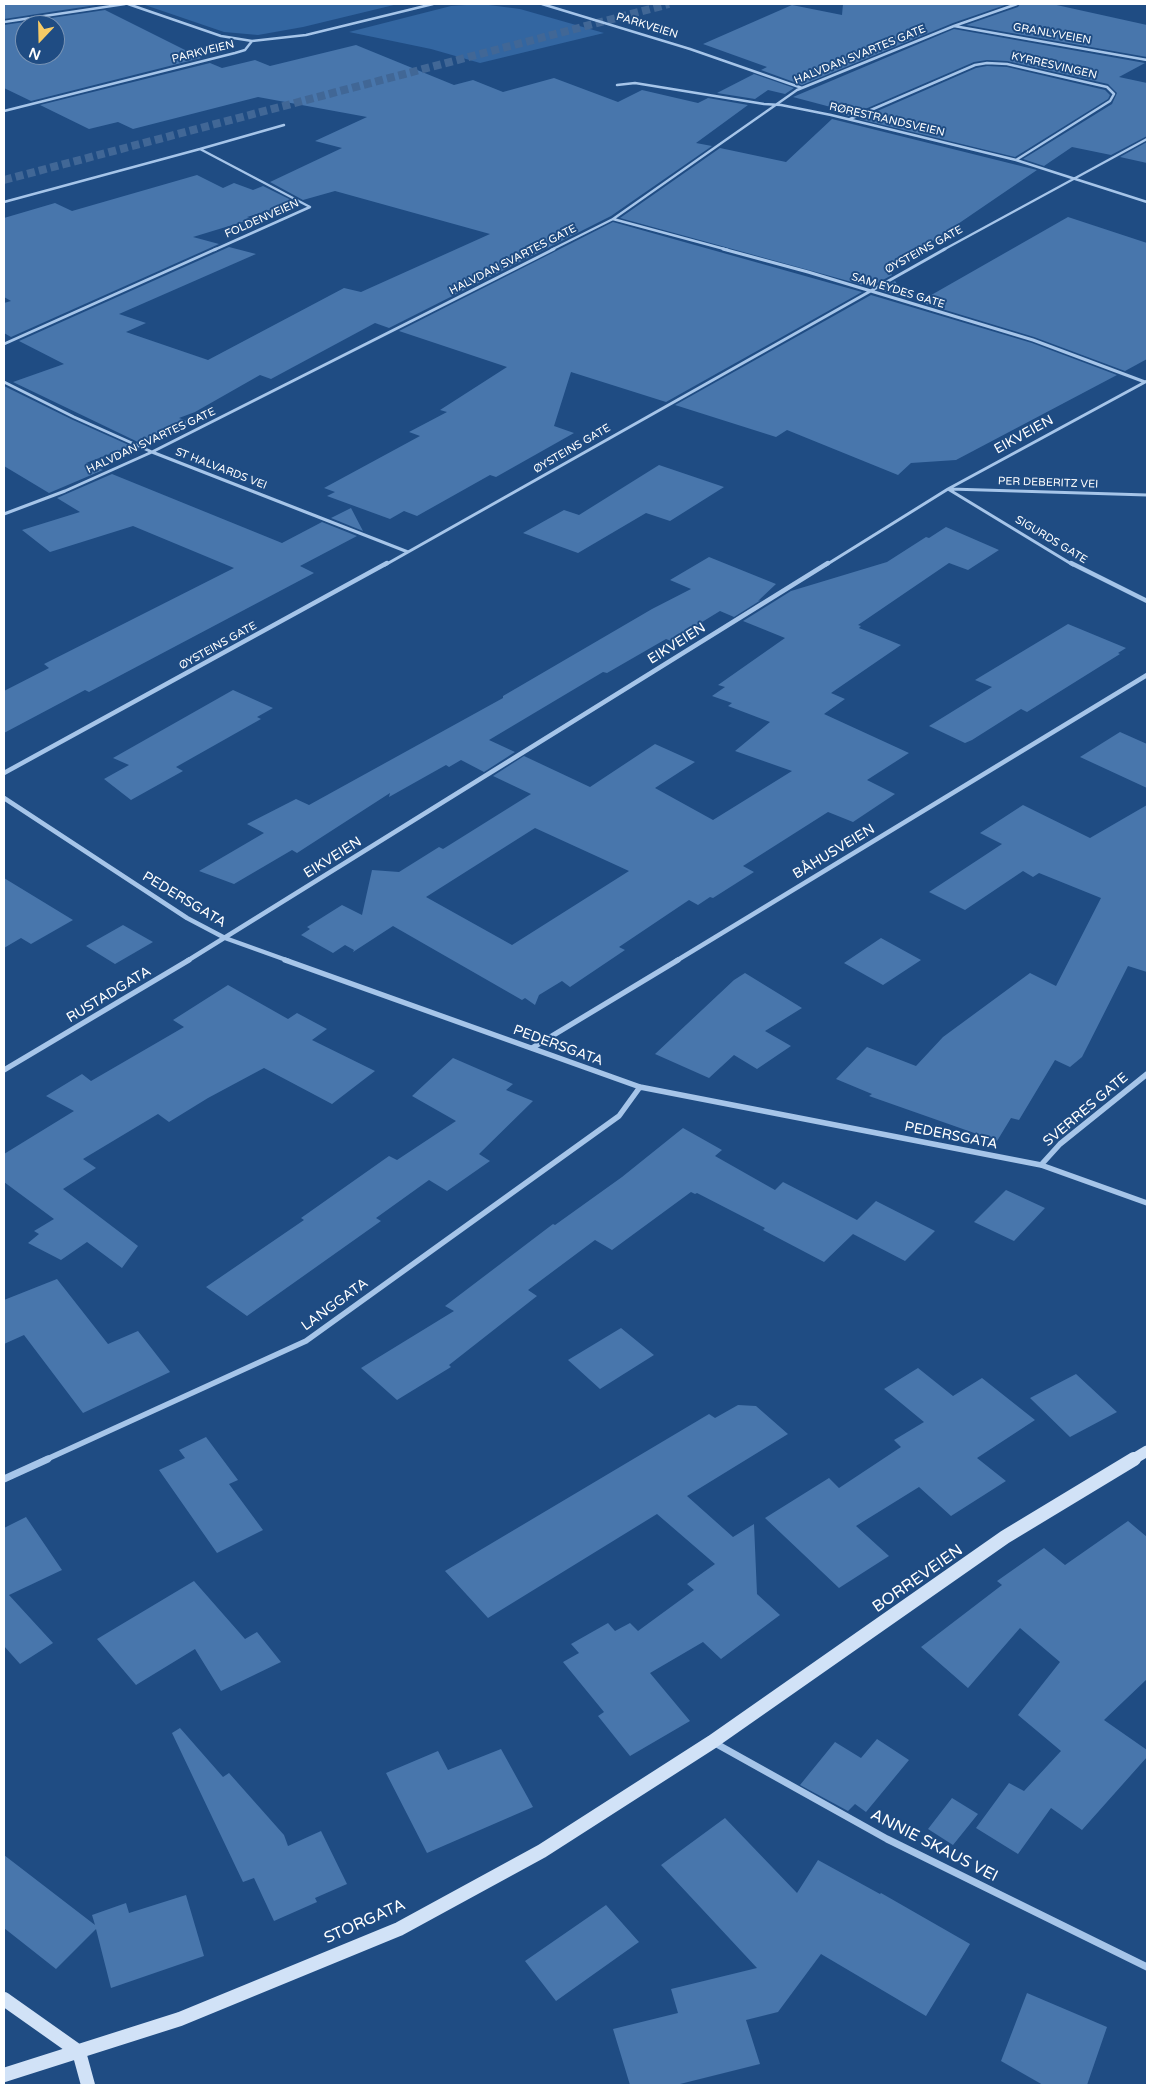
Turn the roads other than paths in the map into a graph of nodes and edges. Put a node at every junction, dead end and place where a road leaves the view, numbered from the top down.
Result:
1 (126, 4) edge
2 (433, 4) edge
3 (542, 4) edge
4 (1017, 4) edge
5 (4, 22) edge
6 (954, 26) junction
7 (252, 41) junction
8 (1147, 60) edge
9 (617, 85) dead end
10 (802, 88) junction
11 (773, 104) junction
12 (4, 110) edge
13 (850, 119) junction
14 (284, 125) dead end
15 (1147, 139) edge
16 (200, 149) junction
17 (1016, 160) junction
18 (1074, 178) junction
19 (4, 202) edge
20 (1147, 202) edge
21 (613, 219) junction
22 (868, 291) junction
23 (4, 344) edge
24 (1146, 381) edge
25 (4, 382) edge
26 (152, 452) junction
27 (948, 489) junction
28 (1147, 495) edge
29 (4, 514) edge
30 (408, 552) junction
31 (1147, 601) edge
32 (1147, 675) edge
33 (4, 773) edge
34 (4, 798) edge
35 (225, 938) junction
36 (532, 1048) junction
37 (4, 1070) edge
38 (1147, 1074) edge
39 (640, 1087) junction
40 (1041, 1165) junction
41 (1147, 1203) edge
42 (1147, 1451) edge
43 (4, 1480) edge
44 (712, 1742) junction
45 (1147, 1967) edge
46 (4, 1999) edge
47 (79, 2052) junction
48 (4, 2075) edge
49 (88, 2085) edge

1 - 5 street
1 - 7 street
2 - 7 street, PARKVEIEN
3 - 10 street, PARKVEIEN
4 - 6 street, HALVDAN SVARTES GATE
6 - 8 street, GRANLYVEIEN
6 - 10 street, HALVDAN SVARTES GATE
7 - 12 street, PARKVEIEN
9 - 11 street, RØRESTRANDSVEIEN
10 - 11 street, HALVDAN SVARTES GATE
11 - 13 street, RØRESTRANDSVEIEN
11 - 21 street, HALVDAN SVARTES GATE
13 - 17 street, RØRESTRANDSVEIEN
13 - 17 street, KYRRESVINGEN
14 - 16 street
15 - 18 street, ØYSTEINS GATE
16 - 19 street
16 - 23 street, FOLDENVEIEN
17 - 18 street, RØRESTRANDSVEIEN
18 - 20 street, RØRESTRANDSVEIEN
18 - 22 street, ØYSTEINS GATE
21 - 22 street, SAM EYDES GATE
21 - 26 street, HALVDAN SVARTES GATE
22 - 24 street, SAM EYDES GATE
22 - 30 street, ØYSTEINS GATE
24 - 27 street, EIKVEIEN
25 - 26 street, ST HALVARDS VEI
26 - 29 street, HALVDAN SVARTES GATE
26 - 30 street, ST HALVARDS VEI
27 - 28 street, PER DEBERITZ VEI
27 - 31 street, SIGURDS GATE
27 - 35 street, EIKVEIEN
30 - 33 street, ØYSTEINS GATE
32 - 36 street, BÅHUSVEIEN
34 - 35 street, PEDERSGATA
35 - 36 street, PEDERSGATA
35 - 37 street, RUSTADGATA
36 - 39 street, PEDERSGATA
38 - 40 street, SVERRES GATE
39 - 40 street, PEDERSGATA
39 - 43 street, LANGGATA
40 - 41 street, PEDERSGATA
42 - 44 main road, BORREVEIEN
44 - 45 street, ANNIE SKAUS VEI
44 - 47 main road, STORGATA
46 - 47 main road
47 - 48 main road, STORGATA
47 - 49 main road

